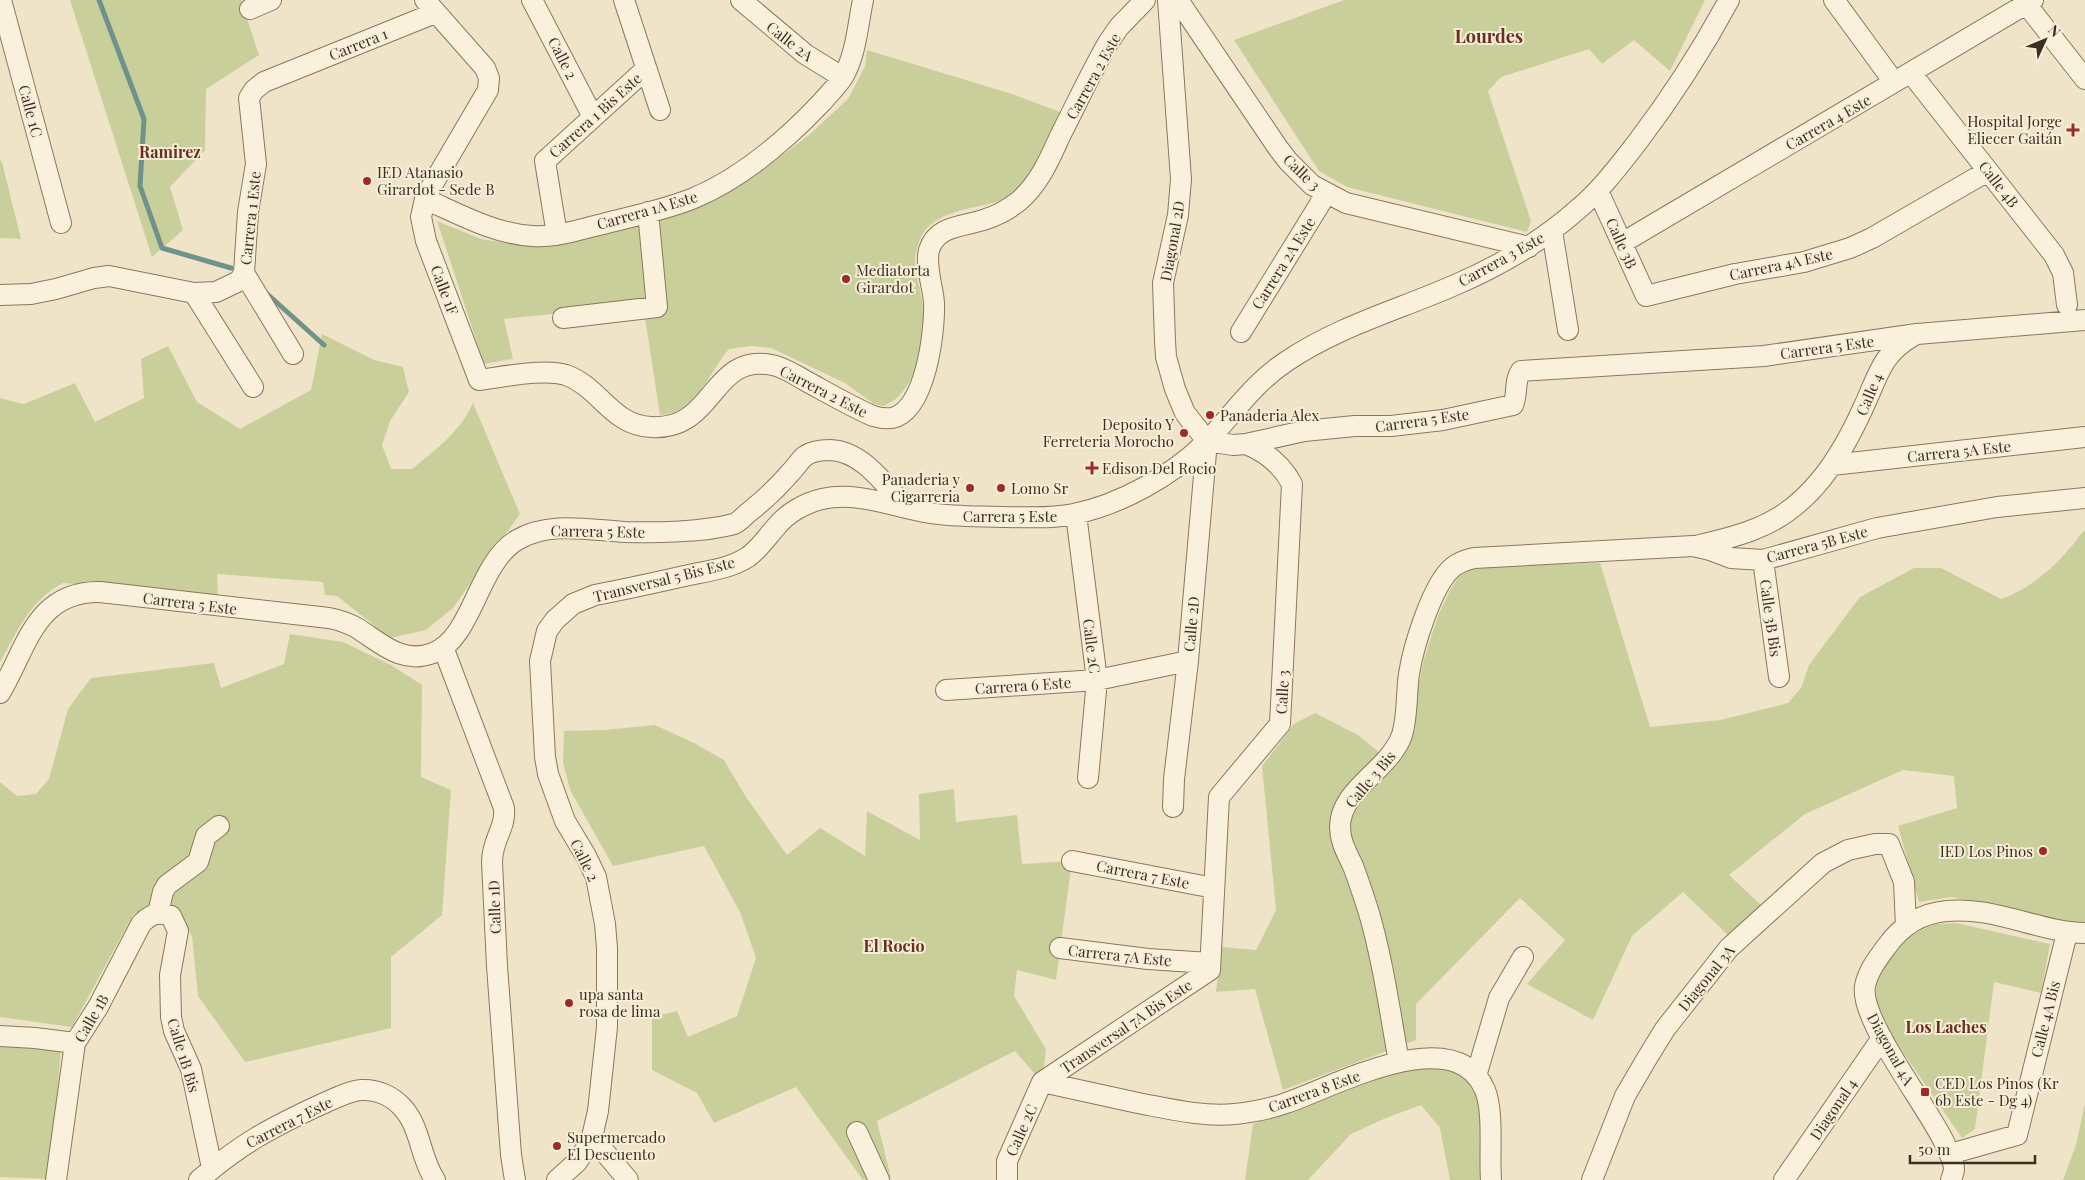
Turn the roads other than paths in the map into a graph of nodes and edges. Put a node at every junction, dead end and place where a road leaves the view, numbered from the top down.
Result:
1 (1, 0) edge
2 (271, 0) edge
3 (532, 0) edge
4 (624, 0) edge
5 (741, 0) edge
6 (864, 0) edge
7 (1145, 0) edge
8 (1168, 0) edge
9 (1178, 0) edge
10 (1729, 0) edge
11 (1834, 0) edge
12 (2027, 1) edge
13 (430, 7) edge
14 (250, 9) dead end
15 (645, 70) junction
16 (280, 76) joint
17 (842, 77) junction
18 (1903, 78) junction
19 (2085, 79) edge
20 (660, 110) dead end
21 (593, 117) junction
22 (1988, 171) junction
23 (1598, 191) junction
24 (1326, 194) junction
25 (425, 200) junction
26 (648, 212) junction
27 (60, 223) dead end
28 (1552, 231) junction
29 (557, 235) junction
30 (1622, 243) junction
31 (1529, 247) junction
32 (244, 273) junction
33 (194, 293) junction
34 (0, 295) edge
35 (1646, 296) joint
36 (2067, 305) dead end
37 (563, 318) dead end
38 (2085, 320) edge
39 (1568, 330) dead end
40 (1241, 332) dead end
41 (1917, 334) junction
42 (293, 354) dead end
43 (479, 380) joint
44 (253, 387) dead end
45 (2085, 438) edge
46 (1207, 441) junction
47 (1246, 444) junction
48 (1832, 465) junction
49 (2085, 498) edge
50 (906, 508) junction
51 (1076, 514) junction
52 (1693, 546) junction
53 (1763, 560) junction
54 (1460, 563) joint
55 (555, 620) joint
56 (443, 647) junction
57 (1188, 662) junction
58 (1779, 676) dead end
59 (1097, 680) junction
60 (946, 690) dead end
61 (0, 693) edge
62 (1088, 778) dead end
63 (1173, 807) dead end
64 (219, 826) dead end
65 (1072, 861) dead end
66 (1214, 888) junction
67 (164, 914) junction
68 (1906, 926) junction
69 (2076, 933) edge
70 (1060, 948) dead end
71 (1523, 957) dead end
72 (1210, 967) junction
73 (0, 1036) edge
74 (1882, 1038) junction
75 (75, 1043) junction
76 (1399, 1062) junction
77 (1476, 1076) junction
78 (1042, 1082) junction
79 (857, 1132) dead end
80 (592, 1137) junction
81 (1950, 1154) junction
82 (205, 1174) edge
83 (626, 1179) edge
84 (56, 1180) edge
85 (435, 1180) edge
86 (515, 1180) edge
87 (557, 1180) edge
88 (879, 1180) edge
89 (1007, 1180) edge
90 (1491, 1180) edge
91 (1592, 1180) edge
92 (1784, 1180) edge
93 (1951, 1180) edge

1 - 27 street, Calle 1C
2 - 14 street
3 - 21 street, Calle 2
4 - 15 street
5 - 17 street, Calle 2A
6 - 17 street, Carrera 1A Este
7 - 43 street, Carrera 2 Este
8 - 46 street, Diagonal 2D
9 - 24 street, Calle 3
10 - 23 street, Carrera 3 Este
11 - 18 street, Calle 4B
12 - 18 street, Carrera 4 Este
12 - 19 street
13 - 16 street, Carrera 1
13 - 25 street
15 - 20 street
15 - 21 street, Carrera 1 Bis Este
16 - 32 street, Carrera 1 Este
17 - 26 street, Carrera 1A Este
18 - 22 street, Calle 4B
18 - 30 street, Carrera 4 Este
21 - 29 street, Carrera 1 Bis Este
22 - 35 street, Carrera 4A Este
22 - 36 street, Calle 4B
23 - 28 street, Carrera 3 Este
23 - 30 street, Calle 3B
24 - 31 street, Calle 3
24 - 40 street, Carrera 2A Este
25 - 29 street, Carrera 1A Este
25 - 43 street, Calle 1F
26 - 29 street, Carrera 1A Este
26 - 37 street
28 - 31 street, Carrera 3 Este
28 - 39 street
30 - 35 street, Calle 3B
31 - 46 street, Carrera 3 Este
32 - 33 street, Carrera 1 Este
32 - 42 street
33 - 34 street, Carrera 1 Este
33 - 44 street
38 - 41 street, Carrera 5 Este
41 - 47 street, Carrera 5 Este
41 - 48 street, Calle 4
45 - 48 street, Carrera 5A Este
46 - 47 street, Carrera 5 Este
46 - 51 street, Carrera 5 Este
46 - 57 street, Calle 2D
47 - 66 street, Calle 3
48 - 52 street, Calle 4
49 - 53 street, Carrera 5B Este
50 - 51 street, Carrera 5 Este
50 - 55 street, Transversal 5 Bis Este
50 - 56 street, Carrera 5 Este
51 - 59 street, Calle 2C
52 - 53 street, Carrera 5B Este
52 - 54 street, Carrera 5B Este
53 - 58 street, Calle 3B Bis
54 - 76 street, Calle 3 Bis
55 - 80 street, Calle 2
56 - 61 street, Carrera 5 Este
56 - 86 street, Calle 1D
57 - 59 street, Carrera 6 Este
57 - 63 street, Calle 2D
59 - 60 street, Carrera 6 Este
59 - 62 street, Calle 2C
64 - 67 street
65 - 66 street, Carrera 7 Este
66 - 72 street, Calle 3
67 - 75 street, Calle 1B
67 - 82 street, Calle 1B Bis
68 - 69 street, Diagonal 4A
68 - 74 street, Diagonal 4A
68 - 91 street, Diagonal 3A
69 - 81 street, Calle 4A Bis
70 - 72 street, Carrera 7A Este
71 - 77 street
72 - 78 street, Transversal 7A Bis Este
73 - 75 street
74 - 81 street, Diagonal 4A
74 - 92 street, Diagonal 4
75 - 84 street, Calle 1B
76 - 77 street, Carrera 8 Este
76 - 78 street, Carrera 8 Este
77 - 90 street, Carrera 8 Este
78 - 89 street, Calle 2C
79 - 88 street
80 - 83 street
80 - 87 street
81 - 93 street, Diagonal 4A
82 - 85 street, Carrera 7 Este

